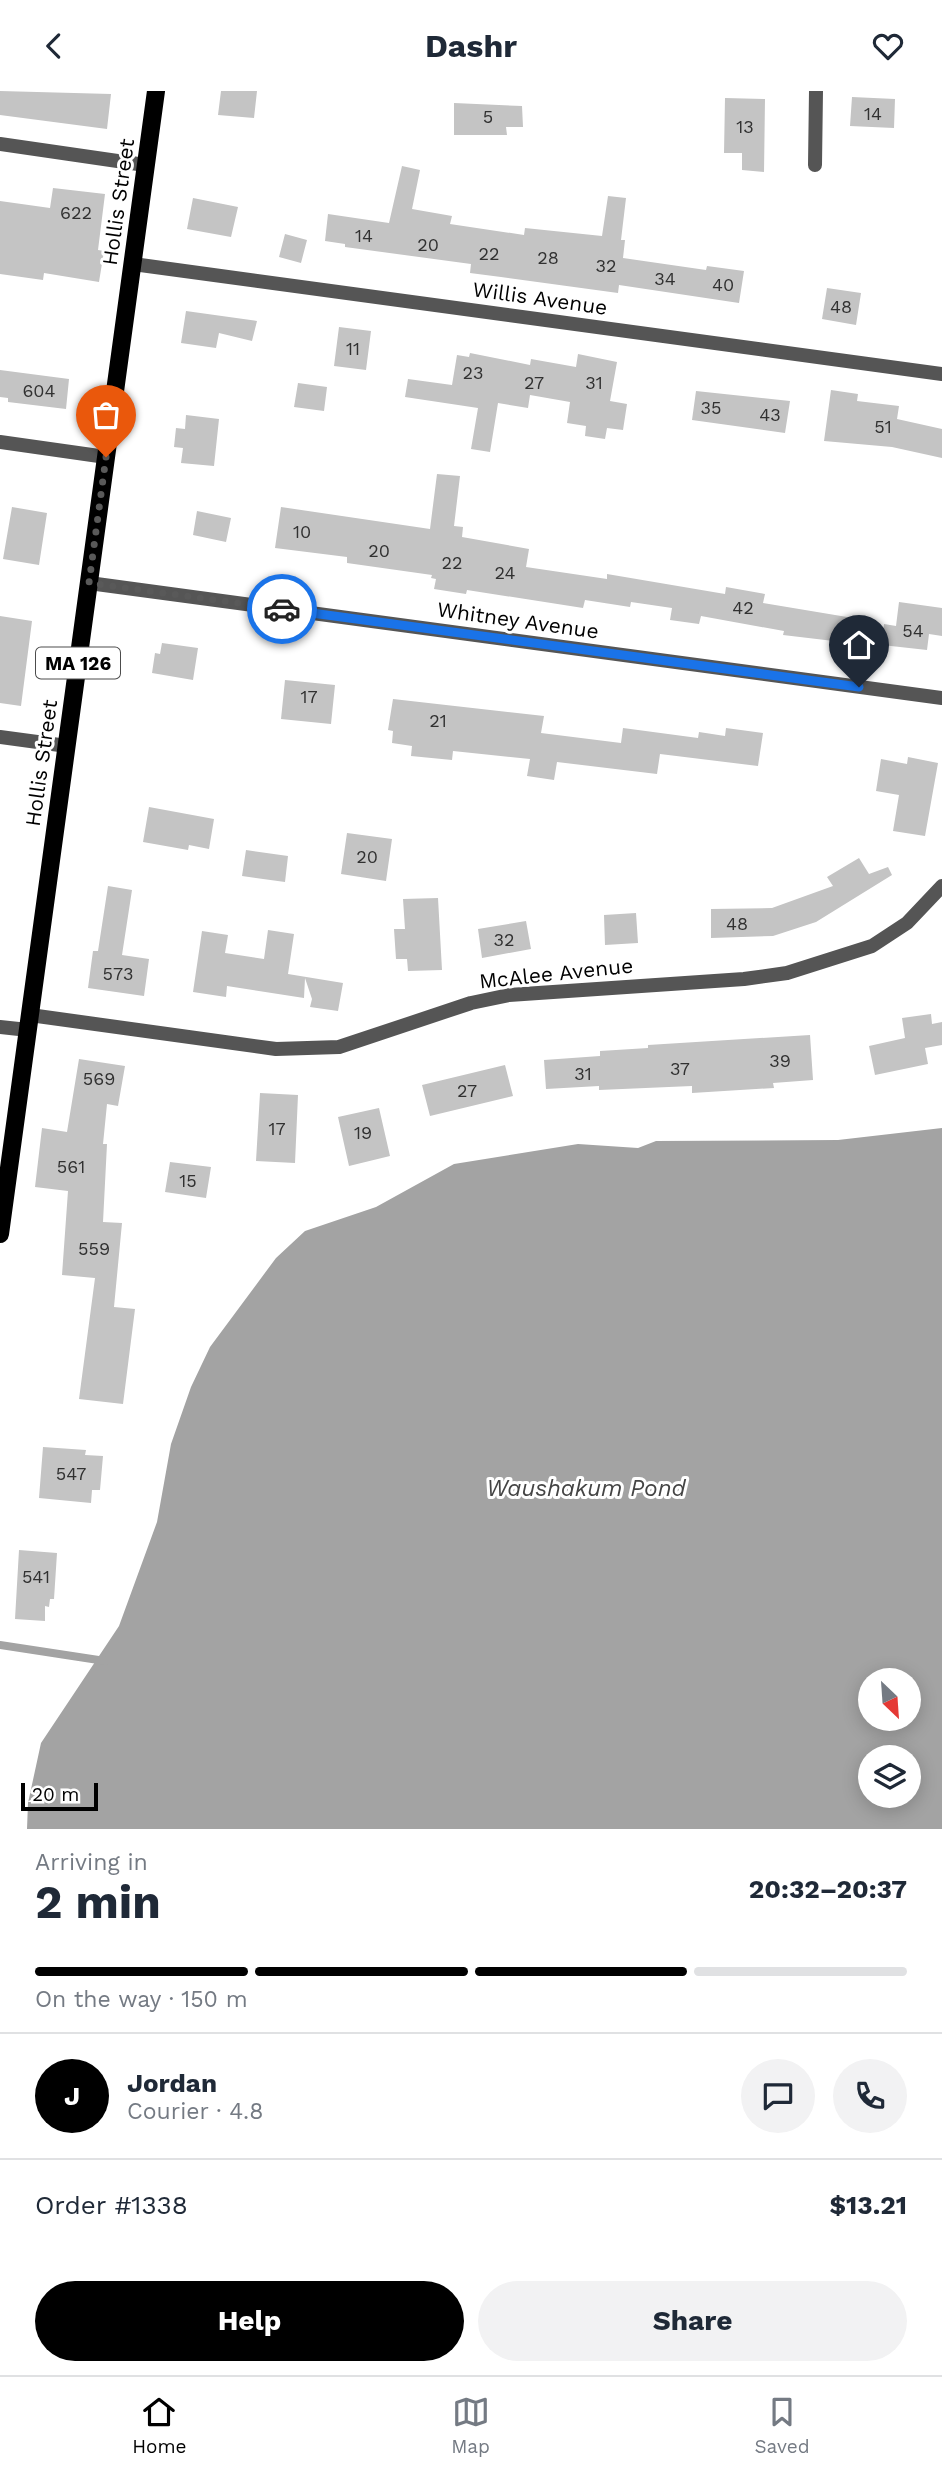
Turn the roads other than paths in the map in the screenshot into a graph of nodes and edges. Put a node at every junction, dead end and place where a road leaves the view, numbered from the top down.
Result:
1 (156, 91) edge
2 (816, 91) edge
3 (0, 144) edge
4 (145, 165) junction
5 (815, 166) dead end
6 (132, 264) junction
7 (942, 374) edge
8 (0, 442) edge
9 (106, 457) junction
10 (89, 583) junction
11 (942, 698) edge
12 (0, 737) edge
13 (67, 746) junction
14 (942, 886) edge
15 (29, 1023) junction
16 (0, 1027) edge
17 (0, 1234) edge

1 - 4 main road, Hollis Street / MA 126
2 - 5 street
3 - 4 street
4 - 6 main road, Hollis Street / MA 126
6 - 7 street, Willis Avenue
6 - 9 main road, Hollis Street / MA 126
8 - 9 street
9 - 10 main road, Hollis Street / MA 126
10 - 11 street, Whitney Avenue
10 - 13 main road, Hollis Street / MA 126
12 - 13 street
13 - 15 main road, Hollis Street / MA 126
14 - 15 street, McAlee Avenue
15 - 16 street, McAlee Avenue
15 - 17 main road, Hollis Street / MA 126

